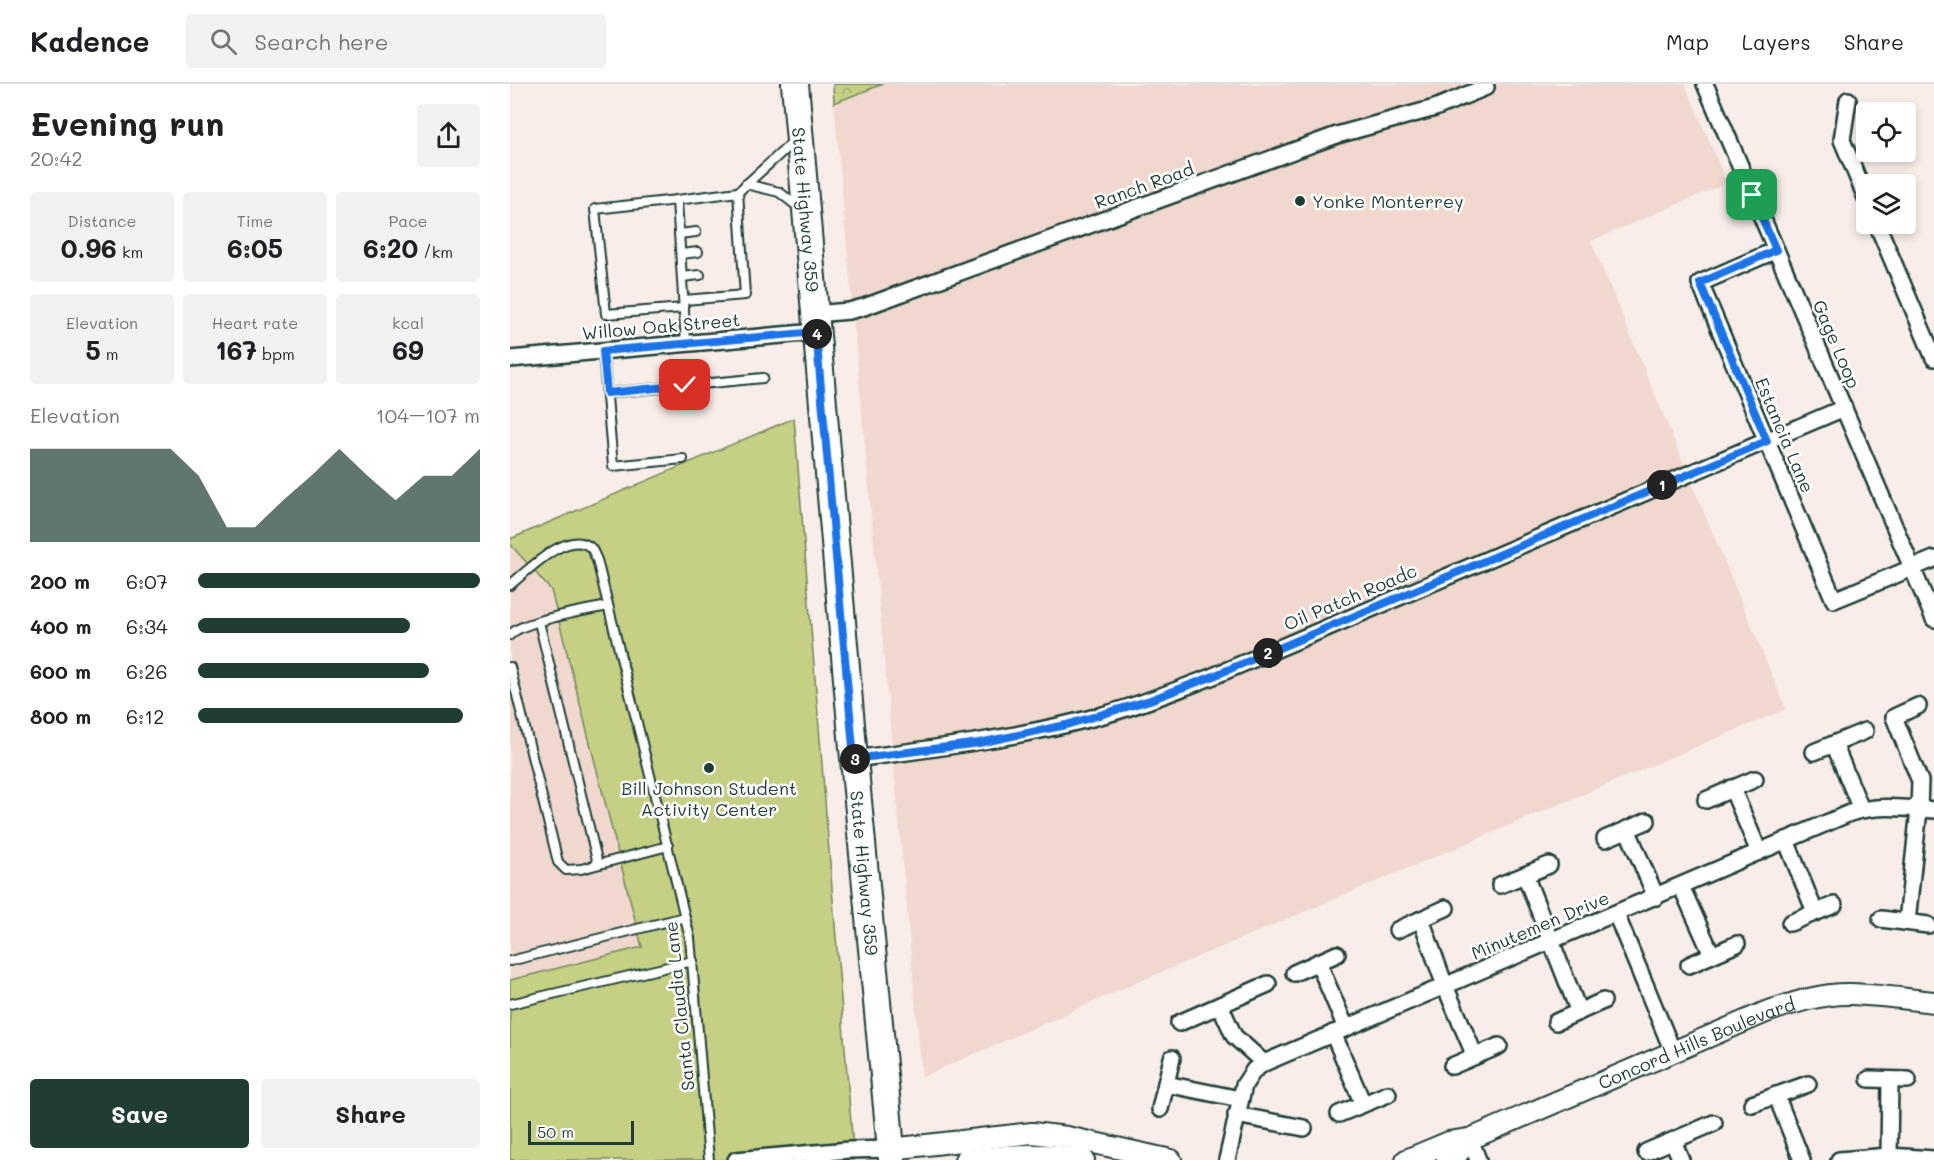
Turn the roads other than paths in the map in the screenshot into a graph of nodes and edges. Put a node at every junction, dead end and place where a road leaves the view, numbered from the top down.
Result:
1 (795, 84) edge
2 (1705, 84) edge
3 (1486, 87) dead end
4 (1848, 100) dead end
5 (799, 135) junction
6 (1856, 174) edge
7 (746, 183) junction
8 (738, 192) junction
9 (677, 200) junction
10 (806, 213) junction
11 (740, 226) junction
12 (730, 227) dead end
13 (696, 232) dead end
14 (679, 234) junction
15 (1881, 234) edge
16 (742, 247) junction
17 (732, 248) dead end
18 (1776, 250) junction
19 (698, 252) dead end
20 (681, 254) junction
21 (743, 270) junction
22 (734, 271) dead end
23 (700, 275) dead end
24 (682, 277) junction
25 (684, 304) junction
26 (816, 323) junction
27 (686, 344) junction
28 (603, 351) junction
29 (1934, 358) edge
30 (510, 359) edge
31 (763, 378) dead end
32 (607, 393) junction
33 (1844, 408) junction
34 (1767, 441) junction
35 (683, 459) dead end
36 (1934, 559) edge
37 (1912, 568) junction
38 (510, 585) edge
39 (608, 606) junction
40 (1934, 620) edge
41 (539, 622) junction
42 (510, 635) edge
43 (510, 668) edge
44 (1918, 706) dead end
45 (1865, 731) dead end
46 (1834, 744) junction
47 (1814, 752) dead end
48 (854, 759) junction
49 (1755, 779) dead end
50 (1732, 788) junction
51 (1706, 800) dead end
52 (1861, 809) junction
53 (1927, 810) edge
54 (1647, 821) dead end
55 (1627, 830) junction
56 (1605, 839) dead end
57 (1786, 840) junction
58 (668, 846) junction
59 (1759, 852) junction
60 (598, 864) junction
61 (1549, 865) dead end
62 (1525, 875) junction
63 (1500, 885) dead end
64 (1682, 886) junction
65 (1656, 897) junction
66 (1834, 905) dead end
67 (1446, 908) dead end
68 (1815, 912) junction
69 (1616, 914) junction
70 (685, 917) junction
71 (1421, 919) junction
72 (1881, 919) dead end
73 (1907, 922) junction
74 (1790, 923) dead end
75 (1928, 925) dead end
76 (1397, 930) dead end
77 (1552, 941) junction
78 (1737, 944) dead end
79 (1337, 954) dead end
80 (1712, 955) junction
81 (510, 961) edge
82 (693, 961) junction
83 (1318, 962) junction
84 (1689, 965) dead end
85 (1294, 973) dead end
86 (1268, 984) dead end
87 (1445, 986) junction
88 (1603, 1001) dead end
89 (1934, 1002) edge
90 (510, 1004) edge
91 (1220, 1005) junction
92 (1579, 1012) junction
93 (1556, 1022) dead end
94 (1179, 1023) dead end
95 (1340, 1031) junction
96 (1499, 1046) dead end
97 (1673, 1052) junction
98 (1475, 1056) junction
99 (1172, 1058) dead end
100 (1264, 1063) junction
101 (1452, 1066) dead end
102 (1869, 1079) dead end
103 (1890, 1080) junction
104 (1908, 1080) dead end
105 (1166, 1084) junction
106 (1808, 1084) dead end
107 (1388, 1094) dead end
108 (1776, 1095) junction
109 (1240, 1099) junction
110 (1363, 1104) junction
111 (1752, 1104) dead end
112 (1160, 1109) dead end
113 (1339, 1114) dead end
114 (1236, 1115) junction
115 (1714, 1123) dead end
116 (1304, 1128) dead end
117 (1049, 1135) junction
118 (1470, 1139) junction
119 (1673, 1140) junction
120 (1646, 1152) dead end
121 (891, 1154) edge
122 (1889, 1155) junction
123 (1048, 1157) edge
124 (1866, 1158) edge
125 (1934, 1159) edge
126 (709, 1160) edge
127 (736, 1160) edge
128 (965, 1160) edge
129 (1084, 1160) edge
130 (1171, 1160) edge
131 (1227, 1160) edge
132 (1406, 1160) edge
133 (1448, 1160) edge
134 (1478, 1160) edge
135 (1681, 1160) edge
136 (1802, 1160) edge
137 (1839, 1160) edge

1 - 5 main road, State Highway 359
2 - 18 street, Gage Loop
3 - 26 street, Ranch Road
4 - 6 street
5 - 7 lane
5 - 10 main road, State Highway 359
7 - 8 lane
7 - 10 lane
8 - 9 lane
8 - 11 lane
9 - 14 lane
9 - 25 lane
10 - 26 main road, State Highway 359
11 - 12 lane
11 - 16 lane
13 - 14 lane
14 - 20 lane
15 - 29 street
16 - 17 lane
16 - 21 lane
18 - 33 street, Gage Loop
18 - 34 street, Estancia Lane
19 - 20 lane
20 - 24 lane
21 - 22 lane
21 - 25 lane
23 - 24 lane
24 - 25 lane
25 - 27 lane
26 - 27 street, Willow Oak Street
26 - 48 main road, State Highway 359
27 - 28 street, Willow Oak Street
28 - 30 street, Willow Oak Street
28 - 32 lane
31 - 32 lane
32 - 35 lane
33 - 34 street, Oil Patch Roadc
33 - 37 street, Gage Loop
34 - 37 street, Estancia Lane
34 - 48 street, Oil Patch Roadc
36 - 37 street
37 - 40 street, Gage Loop
38 - 39 lane, Santa Claudia Lane
39 - 41 lane
39 - 58 lane, Santa Claudia Lane
41 - 42 lane
41 - 60 lane
43 - 60 lane
44 - 53 street
45 - 46 street
46 - 47 street
46 - 52 street
48 - 121 main road, State Highway 359
49 - 50 street
50 - 51 street
50 - 59 street
52 - 53 street, Minutemen Drive
52 - 57 street, Minutemen Drive
53 - 73 street
54 - 55 street
55 - 56 street
55 - 65 street
57 - 59 street, Minutemen Drive
57 - 68 street
58 - 60 lane
58 - 70 lane, Santa Claudia Lane
59 - 64 street, Minutemen Drive
61 - 62 street
62 - 63 street
62 - 77 street
64 - 65 street, Minutemen Drive
64 - 80 street
65 - 69 street, Minutemen Drive
66 - 68 street
67 - 71 street
68 - 74 street
69 - 77 street, Minutemen Drive
69 - 97 street
70 - 81 lane
70 - 82 lane, Santa Claudia Lane
71 - 76 street
71 - 87 street
72 - 73 street
73 - 75 street
77 - 87 street, Minutemen Drive
77 - 92 street
78 - 80 street
79 - 83 street
80 - 84 street
82 - 90 lane
82 - 126 lane, Santa Claudia Lane
83 - 85 street
83 - 95 street
86 - 91 street
87 - 95 street, Minutemen Drive
87 - 98 street
88 - 92 street
89 - 97 street, Concord Hills Boulevard
91 - 94 street
91 - 100 street
92 - 93 street
95 - 100 street, Minutemen Drive
95 - 110 street
96 - 98 street
97 - 118 street, Concord Hills Boulevard
98 - 101 street
99 - 105 street
100 - 109 street, Minutemen Drive
102 - 103 street
103 - 104 street
103 - 122 street
105 - 109 street
105 - 112 street
106 - 108 street
107 - 110 street
108 - 111 street
108 - 136 street
109 - 114 street, Minutemen Drive
110 - 113 street
114 - 116 street
114 - 131 street, Minutemen Drive
115 - 119 street
117 - 121 street
117 - 123 street
117 - 130 street
118 - 132 street, Concord Hills Boulevard
118 - 133 street, Concord Hills Boulevard
118 - 134 street
119 - 120 street
119 - 135 street
121 - 127 street
122 - 124 street
122 - 125 street
123 - 128 street
123 - 129 street
124 - 137 street

